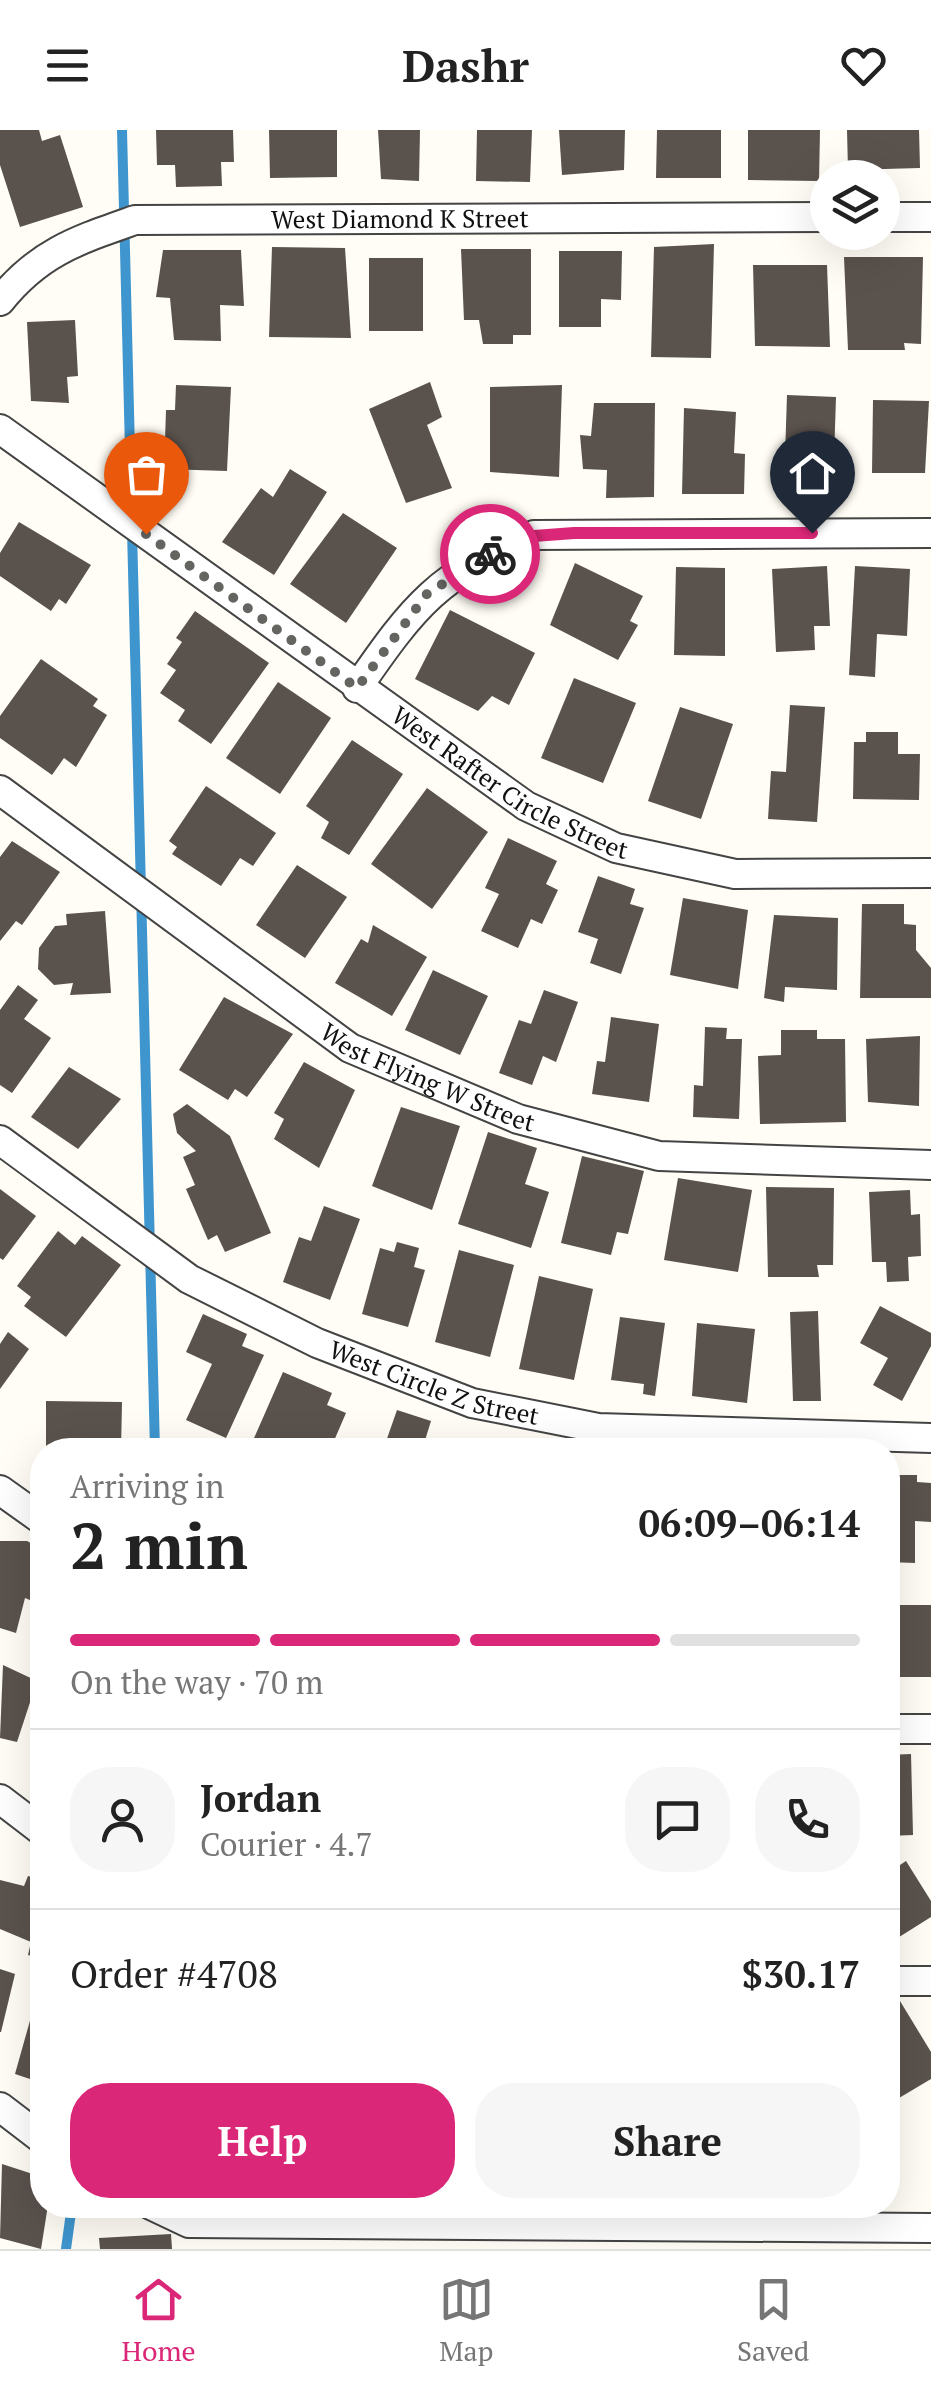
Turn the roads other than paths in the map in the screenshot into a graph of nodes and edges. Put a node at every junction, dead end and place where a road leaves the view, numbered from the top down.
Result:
1 (810, 217) edge
2 (900, 217) edge
3 (931, 217) edge
4 (0, 301) edge
5 (0, 429) edge
6 (931, 533) edge
7 (357, 688) junction
8 (0, 790) edge
9 (931, 873) edge
10 (0, 1140) edge
11 (931, 1165) edge
12 (931, 1438) edge
13 (0, 1490) edge
14 (30, 1511) edge
15 (900, 1729) edge
16 (931, 1729) edge
17 (0, 1800) edge
18 (30, 1821) edge
19 (900, 1981) edge
20 (931, 1981) edge
21 (0, 2107) edge
22 (30, 2129) edge
23 (178, 2218) edge
24 (931, 2228) edge

1 - 4 street, West Diamond K Street
2 - 3 street
5 - 7 street, West Rafter Circle Street
6 - 7 street
7 - 9 street, West Rafter Circle Street
8 - 11 street, West Flying W Street
10 - 12 street, West Circle Z Street
13 - 14 street
15 - 16 street
17 - 18 street
19 - 20 street
21 - 22 street
23 - 24 street

